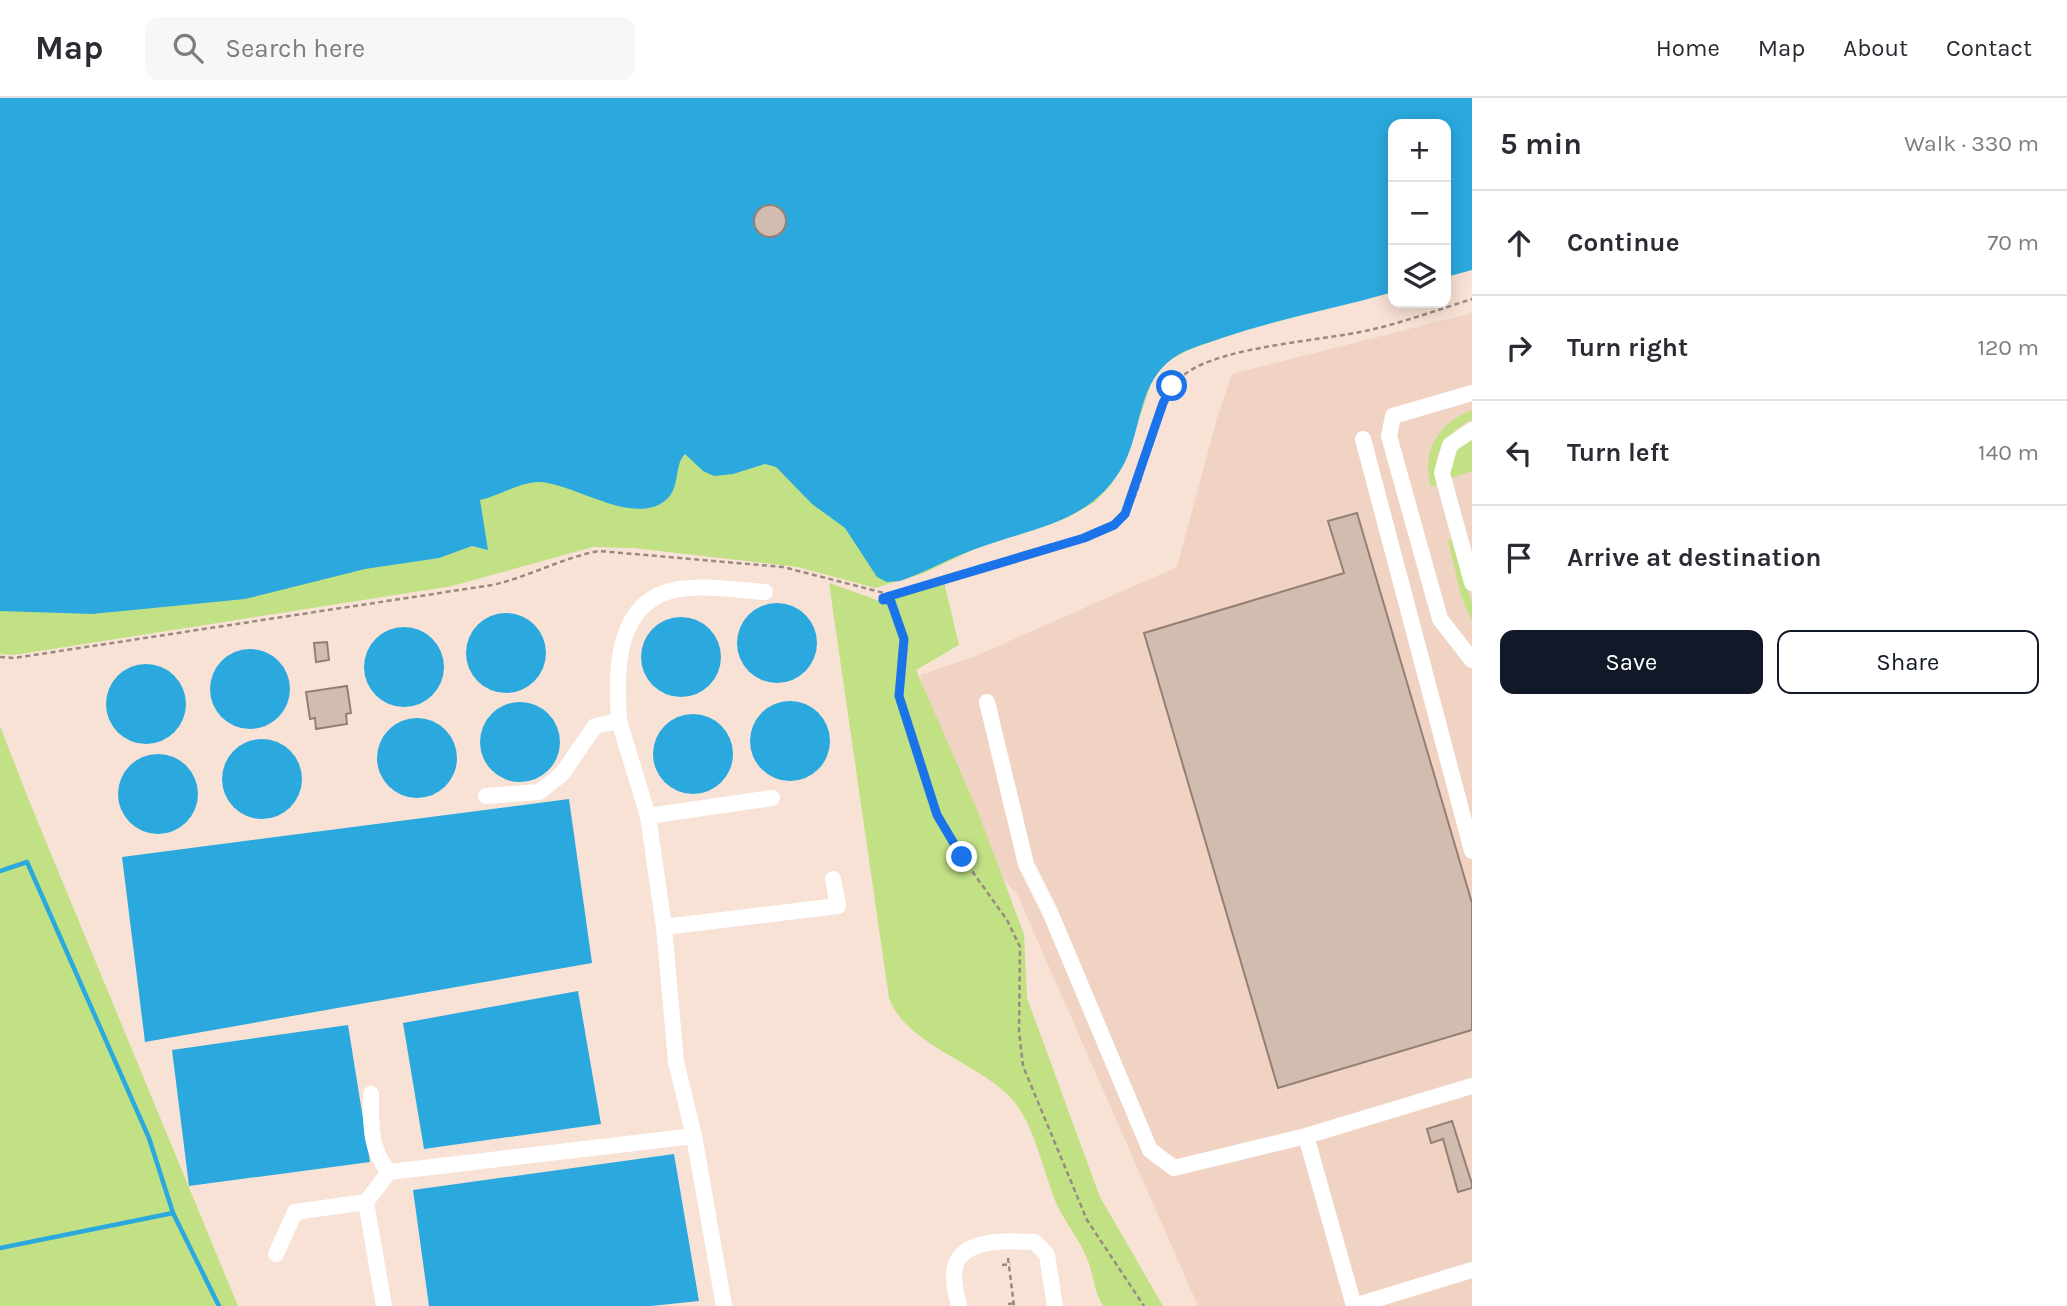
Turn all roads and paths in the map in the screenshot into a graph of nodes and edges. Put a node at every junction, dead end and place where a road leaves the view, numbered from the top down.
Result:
1 (1472, 299) edge
2 (1472, 393) edge
3 (1472, 430) edge
4 (1363, 439) dead end
5 (1472, 583) edge
6 (765, 592) dead end
7 (888, 594) junction
8 (0, 657) edge
9 (1472, 660) edge
10 (987, 702) dead end
11 (619, 721) junction
12 (486, 796) dead end
13 (772, 798) dead end
14 (648, 816) junction
15 (1472, 851) edge
16 (833, 879) dead end
17 (664, 927) junction
18 (1472, 1086) edge
19 (371, 1094) dead end
20 (694, 1136) junction
21 (1306, 1136) junction
22 (389, 1172) junction
23 (366, 1202) junction
24 (276, 1254) dead end
25 (1008, 1258) dead end
26 (1002, 1265) dead end
27 (1009, 1265) junction
28 (1472, 1270) edge
29 (1007, 1304) edge
30 (1014, 1304) edge
31 (384, 1306) edge
32 (724, 1306) edge
33 (959, 1306) edge
34 (1055, 1306) edge
35 (1144, 1306) edge
36 (1354, 1306) edge

1 - 7 path
2 - 9 street
3 - 5 street
4 - 15 street
6 - 11 street
7 - 8 path
7 - 35 path
10 - 21 street
11 - 12 street
11 - 14 street
13 - 14 street
14 - 17 street
16 - 17 street
17 - 20 street
18 - 21 street
19 - 22 street
20 - 22 street
20 - 32 street
21 - 36 street
22 - 23 street
23 - 24 street
23 - 31 street
25 - 27 path
26 - 27 path
27 - 30 path
28 - 36 street
29 - 30 path
33 - 34 street

